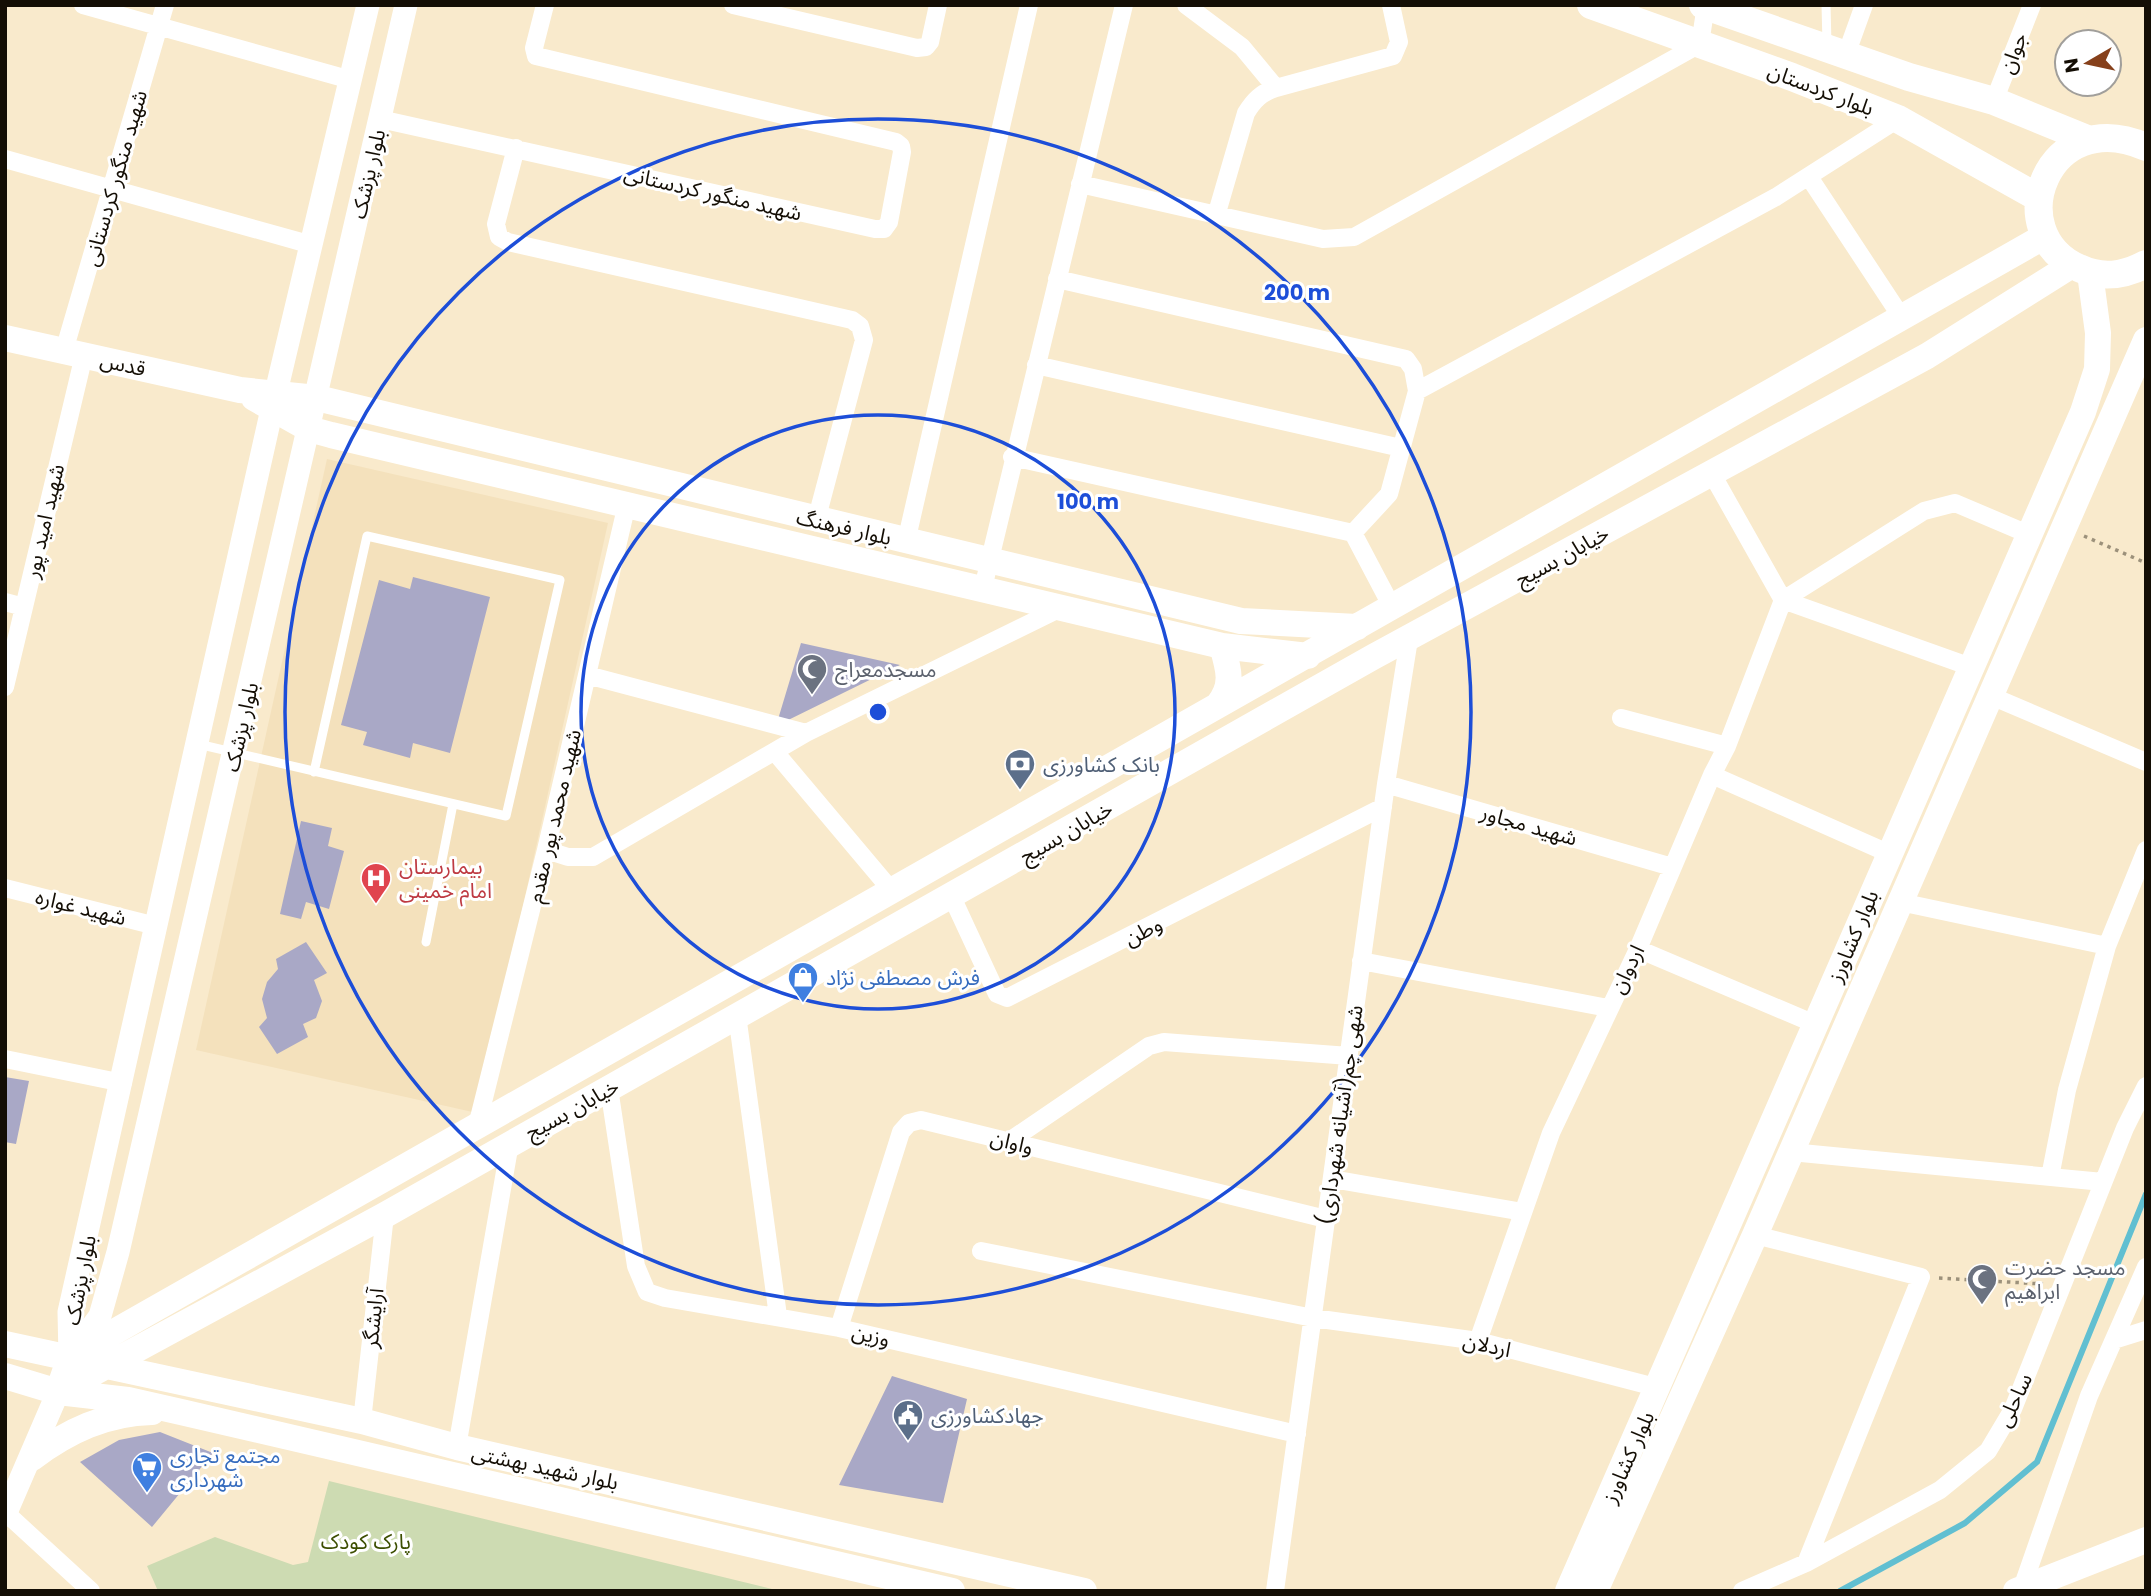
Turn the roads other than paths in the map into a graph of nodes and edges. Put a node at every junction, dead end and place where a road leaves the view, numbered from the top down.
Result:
1 (83, 5) edge
2 (165, 5) edge
3 (368, 5) edge
4 (406, 5) edge
5 (545, 5) edge
6 (733, 5) edge
7 (938, 5) edge
8 (1029, 5) edge
9 (1124, 5) edge
10 (1186, 5) edge
11 (1391, 5) edge
12 (1591, 5) edge
13 (1826, 5) edge
14 (1864, 5) edge
15 (2032, 5) edge
16 (1712, 7) edge
17 (159, 26) junction
18 (1700, 44) junction
19 (1836, 52) junction
20 (351, 80) junction
21 (1276, 88) junction
22 (1994, 101) junction
23 (380, 119) junction
24 (1898, 119) junction
25 (2087, 139) junction
26 (2146, 147) edge
27 (516, 148) junction
28 (5, 159) edge
29 (1809, 177) junction
30 (1080, 184) junction
31 (111, 189) junction
32 (2039, 198) junction
33 (1216, 216) junction
34 (2045, 236) junction
35 (312, 245) junction
36 (2146, 264) edge
37 (2081, 269) junction
38 (1057, 279) junction
39 (1902, 318) junction
40 (5, 338) edge
41 (2146, 340) edge
42 (74, 353) junction
43 (1036, 365) junction
44 (1417, 391) junction
45 (326, 401) junction
46 (274, 402) junction
47 (320, 432) junction
48 (1401, 448) junction
49 (1012, 457) junction
50 (1712, 474) junction
51 (626, 504) junction
52 (816, 521) junction
53 (1526, 531) junction
54 (1353, 534) junction
55 (2028, 534) junction
56 (906, 542) junction
57 (988, 562) junction
58 (1546, 564) junction
59 (983, 588) junction
60 (1783, 600) junction
61 (5, 602) edge
62 (24, 607) junction
63 (1063, 607) junction
64 (1392, 607) junction
65 (1241, 621) junction
66 (1357, 627) junction
67 (1409, 639) junction
68 (1228, 647) junction
69 (1307, 655) junction
70 (1971, 667) junction
71 (587, 675) junction
72 (1324, 685) junction
73 (5, 687) edge
74 (1991, 696) junction
75 (1218, 705) junction
76 (1622, 718) dead end
77 (806, 733) junction
78 (196, 744) junction
79 (1727, 746) junction
80 (775, 752) junction
81 (235, 753) junction
82 (2146, 762) edge
83 (314, 772) junction
84 (1712, 775) junction
85 (1386, 784) junction
86 (453, 804) junction
87 (1383, 807) junction
88 (2146, 849) edge
89 (546, 850) junction
90 (1888, 853) junction
91 (1672, 867) junction
92 (5, 888) edge
93 (892, 891) junction
94 (952, 897) junction
95 (1900, 902) junction
96 (156, 926) junction
97 (426, 942) dead end
98 (2107, 946) junction
99 (1638, 949) junction
100 (1362, 961) junction
101 (1608, 1008) junction
102 (737, 1015) junction
103 (1815, 1024) junction
104 (1349, 1056) junction
105 (5, 1059) edge
106 (123, 1083) junction
107 (2146, 1086) edge
108 (609, 1088) junction
109 (477, 1126) junction
110 (1008, 1142) junction
111 (510, 1143) junction
112 (1791, 1152) junction
113 (2050, 1177) junction
114 (1332, 1179) junction
115 (2103, 1182) junction
116 (1523, 1212) junction
117 (385, 1215) junction
118 (1326, 1219) junction
119 (1755, 1235) junction
120 (981, 1251) dead end
121 (2146, 1267) edge
122 (778, 1317) junction
123 (1313, 1318) junction
124 (839, 1328) junction
125 (2146, 1329) edge
126 (1478, 1340) junction
127 (2114, 1340) junction
128 (5, 1344) edge
129 (70, 1357) junction
130 (109, 1365) junction
131 (5, 1376) edge
132 (1659, 1388) junction
133 (58, 1392) junction
134 (181, 1412) junction
135 (362, 1420) junction
136 (1297, 1434) junction
137 (457, 1447) junction
138 (32, 1458) junction
139 (6, 1514) edge
140 (767, 1517) junction
141 (2146, 1540) edge
142 (761, 1546) junction
143 (1806, 1563) junction
144 (2060, 1583) edge
145 (1039, 1586) edge
146 (88, 1588) edge
147 (2019, 1590) edge
148 (952, 1591) edge
149 (1084, 1591) edge
150 (1275, 1591) edge
151 (1568, 1591) edge
152 (1595, 1591) edge
153 (1742, 1591) edge

1 - 17 street
2 - 17 street, شهید منگور کردستانی
3 - 20 street, بلوار پزشک
4 - 23 street, بلوار پزشک
5 - 27 street, شهید منگور کردستانی
6 - 7 street
8 - 56 street
9 - 30 street
10 - 21 street
11 - 21 street
12 - 18 main road, بلوار کردستان
13 - 19 lane
14 - 19 street
15 - 22 street, جوان
16 - 18 street
16 - 19 main road, بلوار کردستان
17 - 20 street
17 - 31 street, شهید منگور کردستانی
18 - 24 main road, بلوار کردستان
18 - 33 street
19 - 22 main road, بلوار کردستان
20 - 35 street, بلوار پزشک
21 - 33 street
22 - 25 main road, بلوار کردستان
23 - 27 street, شهید منگور کردستانی
23 - 45 street, بلوار پزشک
24 - 29 street
24 - 32 main road, بلوار کردستان
25 - 26 main road
25 - 32 main road
27 - 52 street
28 - 31 street
29 - 39 street
29 - 44 street
30 - 33 street
30 - 38 street
31 - 35 street
31 - 42 street, شهید منگور کردستانی
32 - 34 main road
34 - 37 main road
34 - 39 main road, خیابان بسیج
35 - 46 street, بلوار پزشک
36 - 37 main road
37 - 50 main road, خیابان بسیج
37 - 55 main road, بلوار کشاورز
38 - 43 street
38 - 44 street
39 - 53 main road, خیابان بسیج
40 - 42 main road, قدس
41 - 74 main road, بلوار کشاورز
42 - 46 main road, قدس
42 - 62 street, شهید امید پور
43 - 48 street
43 - 49 street
44 - 48 street
45 - 46 main road, بلوار فرهنگ
45 - 47 street, بلوار پزشک
45 - 52 main road, بلوار فرهنگ
46 - 47 main road, بلوار فرهنگ
46 - 78 street, بلوار پزشک
47 - 51 main road, بلوار فرهنگ
47 - 81 street, بلوار پزشک
48 - 54 street
49 - 54 street
49 - 57 street
50 - 58 main road, خیابان بسیج
50 - 60 street
51 - 59 main road, بلوار فرهنگ
51 - 71 street, شهید محمد پور مقدم
52 - 56 main road, بلوار فرهنگ
53 - 58 main road
53 - 64 main road, خیابان بسیج
54 - 64 street
55 - 60 street
55 - 70 main road, بلوار کشاورز
56 - 57 main road, بلوار فرهنگ
57 - 59 street
57 - 65 main road, بلوار فرهنگ
58 - 67 main road, خیابان بسیج
59 - 63 main road, بلوار فرهنگ
60 - 70 street
60 - 79 street, اردوان
61 - 62 street
62 - 73 street, شهید امید پور
63 - 68 main road, بلوار فرهنگ
63 - 77 street
64 - 66 main road, خیابان بسیج
65 - 66 main road, بلوار فرهنگ
65 - 68 main road
66 - 69 main road, خیابان بسیج
67 - 72 main road, خیابان بسیج
67 - 85 street, شهی چم(آشیانه شهرداری)
68 - 69 main road, بلوار فرهنگ
68 - 75 main road
69 - 72 main road
69 - 75 main road, خیابان بسیج
70 - 90 main road, بلوار کشاورز
71 - 77 street
71 - 89 street, شهید محمد پور مقدم
72 - 94 main road, خیابان بسیج
74 - 82 street
74 - 95 main road, بلوار کشاورز
75 - 93 main road, خیابان بسیج
76 - 79 street
77 - 80 street
78 - 81 lane
78 - 96 street, بلوار پزشک
79 - 84 street, اردوان
80 - 89 street
80 - 93 street
81 - 83 lane
81 - 129 street, بلوار پزشک
83 - 86 lane
83 - 86 lane
84 - 90 street
84 - 91 street, اردوان
85 - 87 street, شهی چم(آشیانه شهرداری)
85 - 91 street, شهید مجاور
86 - 97 lane
87 - 94 street, وطن
87 - 100 street, شهی چم(آشیانه شهرداری)
88 - 98 street
89 - 109 street, شهید محمد پور مقدم
90 - 103 main road, بلوار کشاورز
91 - 99 street, اردوان
92 - 96 street, شهید غواره
93 - 109 main road, خیابان بسیج
94 - 102 main road, خیابان بسیج
95 - 98 street
95 - 112 main road, بلوار کشاورز
96 - 106 street, بلوار پزشک
98 - 113 street
99 - 101 street, اردوان
99 - 103 street
100 - 101 street
100 - 104 street, شهی چم(آشیانه شهرداری)
101 - 116 street, اردوان
102 - 108 main road, خیابان بسیج
102 - 122 street
103 - 132 main road, بلوار کشاورز
104 - 110 street
104 - 114 street, شهی چم(آشیانه شهرداری)
105 - 106 street
106 - 129 street, بلوار پزشک
107 - 115 street, ساحلی
108 - 111 main road, خیابان بسیج
108 - 122 street, وزین
109 - 129 main road, خیابان بسیج
110 - 118 street, واوان
110 - 124 street, واوان
111 - 117 main road, خیابان بسیج
111 - 137 street
112 - 113 street
112 - 119 main road, بلوار کشاورز
113 - 115 street
114 - 116 street
114 - 118 street, شهی چم(آشیانه شهرداری)
115 - 143 street, ساحلی
116 - 126 street, اردوان
117 - 130 main road, خیابان بسیج
117 - 135 street, آرایشگر
118 - 123 street, شهی چم(آشیانه شهرداری)
119 - 143 street
119 - 152 main road, بلوار کشاورز
120 - 123 street, اردلان
121 - 127 street
122 - 124 street, وزین
123 - 126 street, اردلان
123 - 136 street, شهی چم(آشیانه شهرداری)
124 - 136 street, وزین
125 - 127 street
126 - 132 street, اردلان
127 - 147 street
128 - 129 main road, بلوار شهید بهشتی
129 - 130 main road, بلوار شهید بهشتی
129 - 133 main road
130 - 133 main road, خیابان بسیج
130 - 135 main road, بلوار شهید بهشتی
131 - 133 main road, بلوار شهید بهشتی
132 - 151 main road, بلوار کشاورز
133 - 134 main road, بلوار شهید بهشتی
133 - 138 street
134 - 138 main road
134 - 142 main road, بلوار شهید بهشتی
135 - 137 main road, بلوار شهید بهشتی
136 - 150 street, شهی چم(آشیانه شهرداری)
137 - 140 main road, بلوار شهید بهشتی
138 - 139 street
139 - 146 street
140 - 142 main road
140 - 145 main road, بلوار شهید بهشتی
141 - 144 main road
142 - 148 main road, بلوار شهید بهشتی
143 - 153 street, ساحلی
144 - 147 main road
145 - 149 main road, بلوار شهید بهشتی

